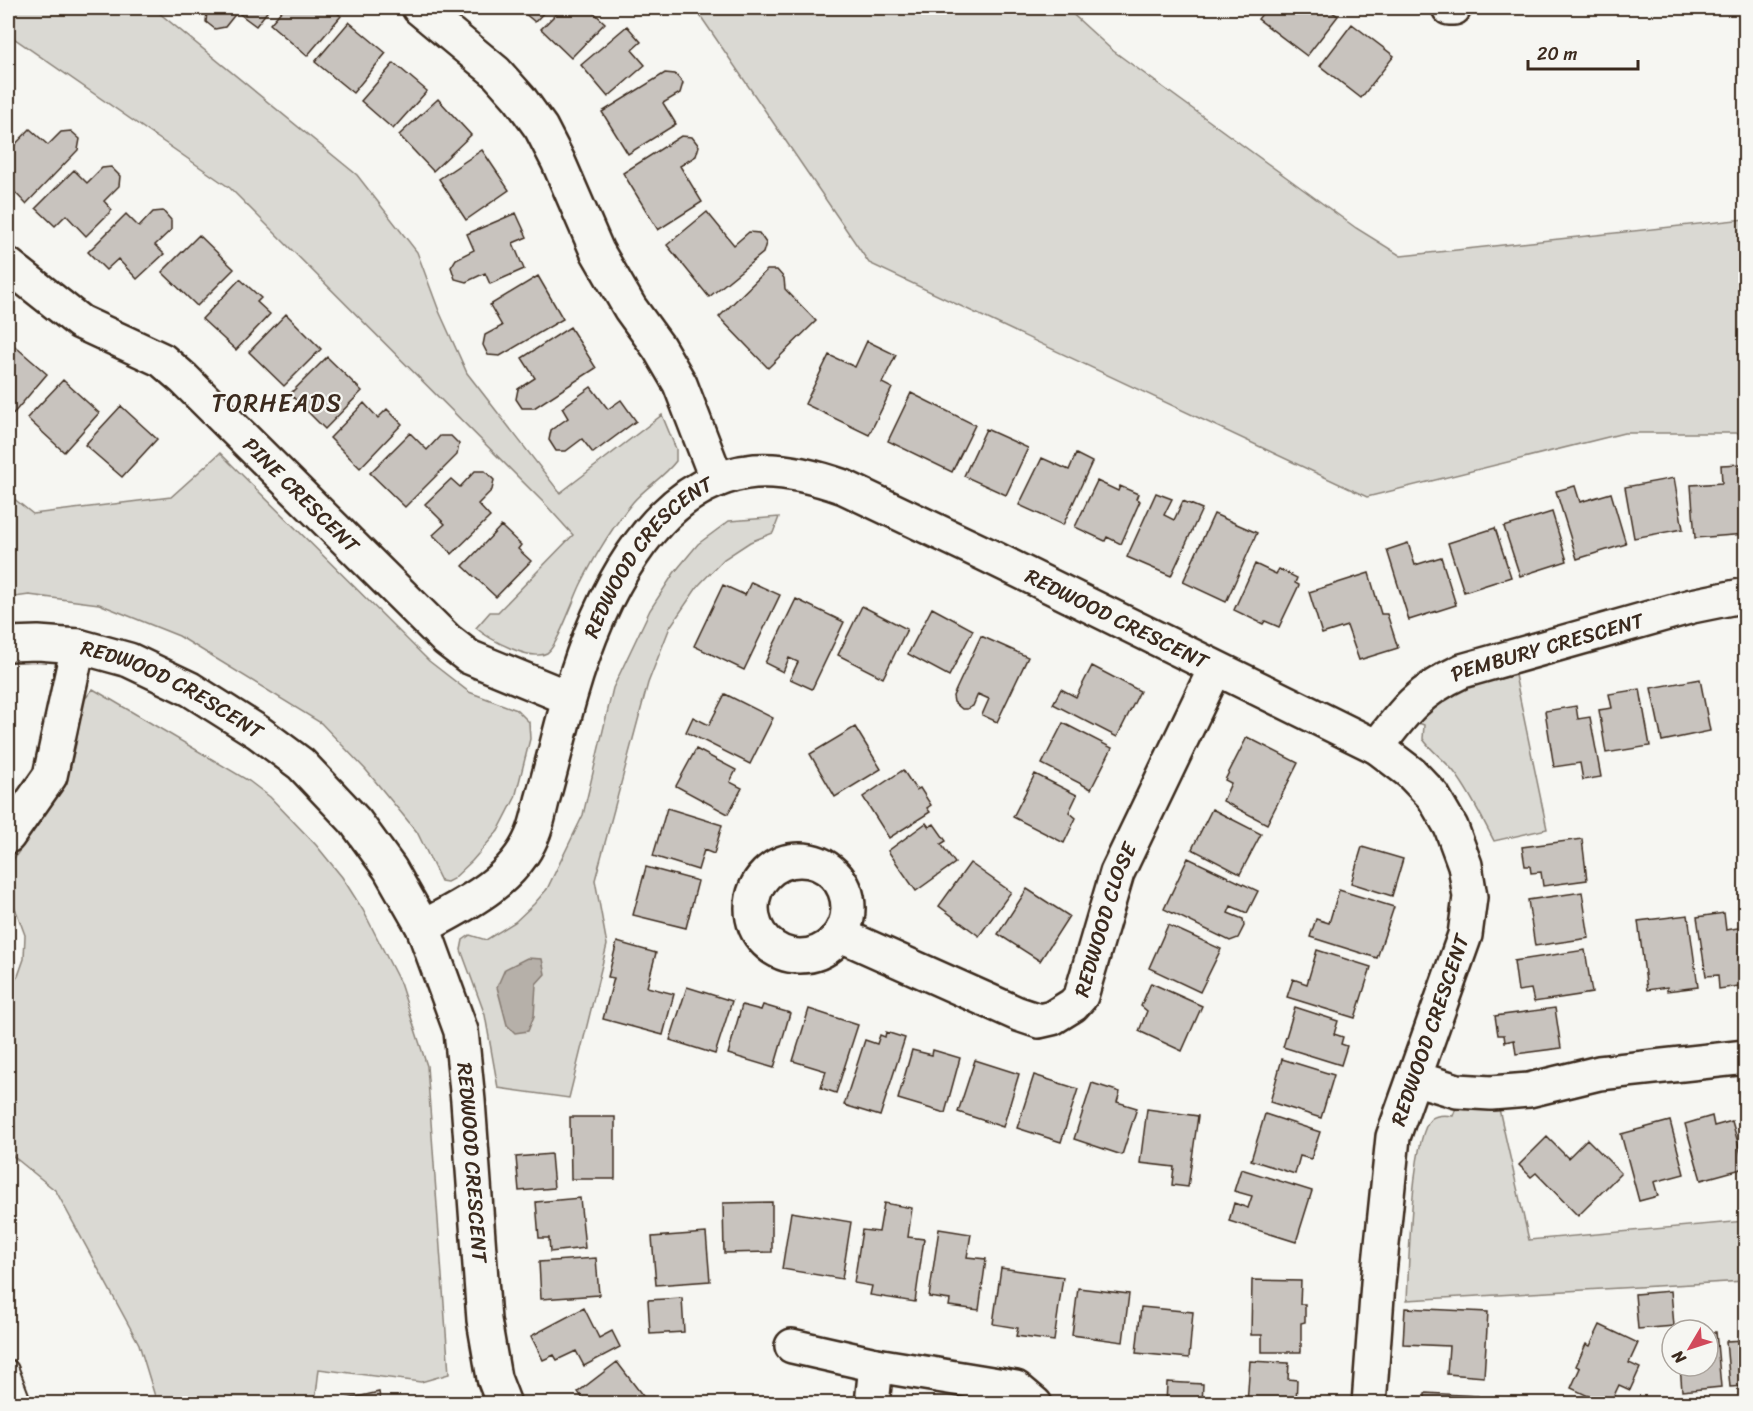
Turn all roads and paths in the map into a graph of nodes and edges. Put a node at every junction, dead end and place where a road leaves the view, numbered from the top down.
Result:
1 (419, 8) edge
2 (8, 265) edge
3 (717, 480) junction
4 (1746, 595) edge
5 (8, 644) edge
6 (78, 646) junction
7 (1215, 669) junction
8 (569, 698) junction
9 (1377, 747) junction
10 (8, 836) edge
11 (423, 927) junction
12 (841, 935) dead end
13 (1746, 1057) edge
14 (1414, 1078) junction
15 (792, 1346) dead end
16 (876, 1365) junction
17 (8, 1370) edge
18 (21, 1404) edge
19 (504, 1404) edge
20 (872, 1404) edge
21 (1035, 1404) edge
22 (1369, 1404) edge

1 - 3 street
2 - 8 street, PINE CRESCENT
3 - 7 street, REDWOOD CRESCENT
3 - 8 street, REDWOOD CRESCENT
4 - 9 street, PEMBURY CRESCENT
5 - 6 street, REDWOOD CRESCENT
6 - 10 street
6 - 11 street, REDWOOD CRESCENT
7 - 9 street, REDWOOD CRESCENT
7 - 12 street, REDWOOD CLOSE
8 - 11 street, REDWOOD CRESCENT
9 - 14 street, REDWOOD CRESCENT
11 - 19 street, REDWOOD CRESCENT
13 - 14 street
14 - 22 street, REDWOOD CRESCENT
15 - 16 street
16 - 20 street
16 - 21 street
17 - 18 lane

